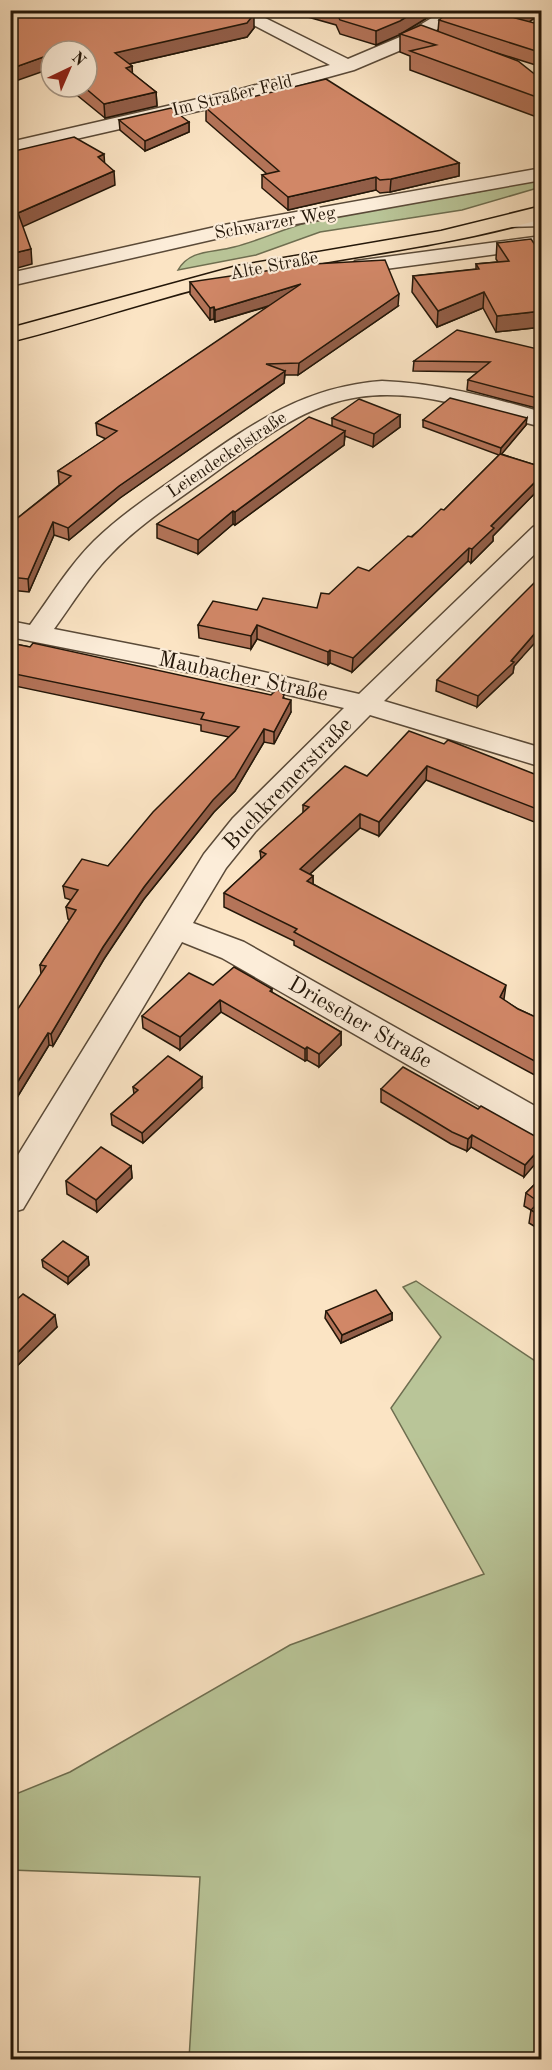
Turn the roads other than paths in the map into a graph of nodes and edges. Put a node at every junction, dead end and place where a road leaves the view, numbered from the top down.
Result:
1 (234, 10) edge
2 (458, 10) edge
3 (529, 10) edge
4 (542, 12) edge
5 (347, 66) junction
6 (10, 148) edge
7 (542, 174) edge
8 (542, 212) edge
9 (542, 223) edge
10 (506, 224) junction
11 (542, 242) edge
12 (363, 266) edge
13 (10, 280) edge
14 (10, 335) edge
15 (542, 420) edge
16 (542, 532) edge
17 (10, 629) edge
18 (38, 634) junction
19 (366, 704) junction
20 (542, 758) edge
21 (174, 927) junction
22 (542, 1125) edge
23 (10, 1199) edge

1 - 5 street, Im Straßer Feld
2 - 5 street, Im Straßer Feld
3 - 4 lane
5 - 6 street, Im Straßer Feld
7 - 13 street, Schwarzer Weg
8 - 10 main road, Alte Straße
9 - 10 lane
10 - 14 main road, Alte Straße
11 - 12 street
15 - 18 street, Leiendeckelstraße
16 - 19 street, Buchkremerstraße
17 - 18 street, Maubacher Straße
18 - 19 street, Maubacher Straße
19 - 20 street, Maubacher Straße
19 - 21 street, Buchkremerstraße
21 - 22 street, Driescher Straße
21 - 23 street, Buchkremerstraße

